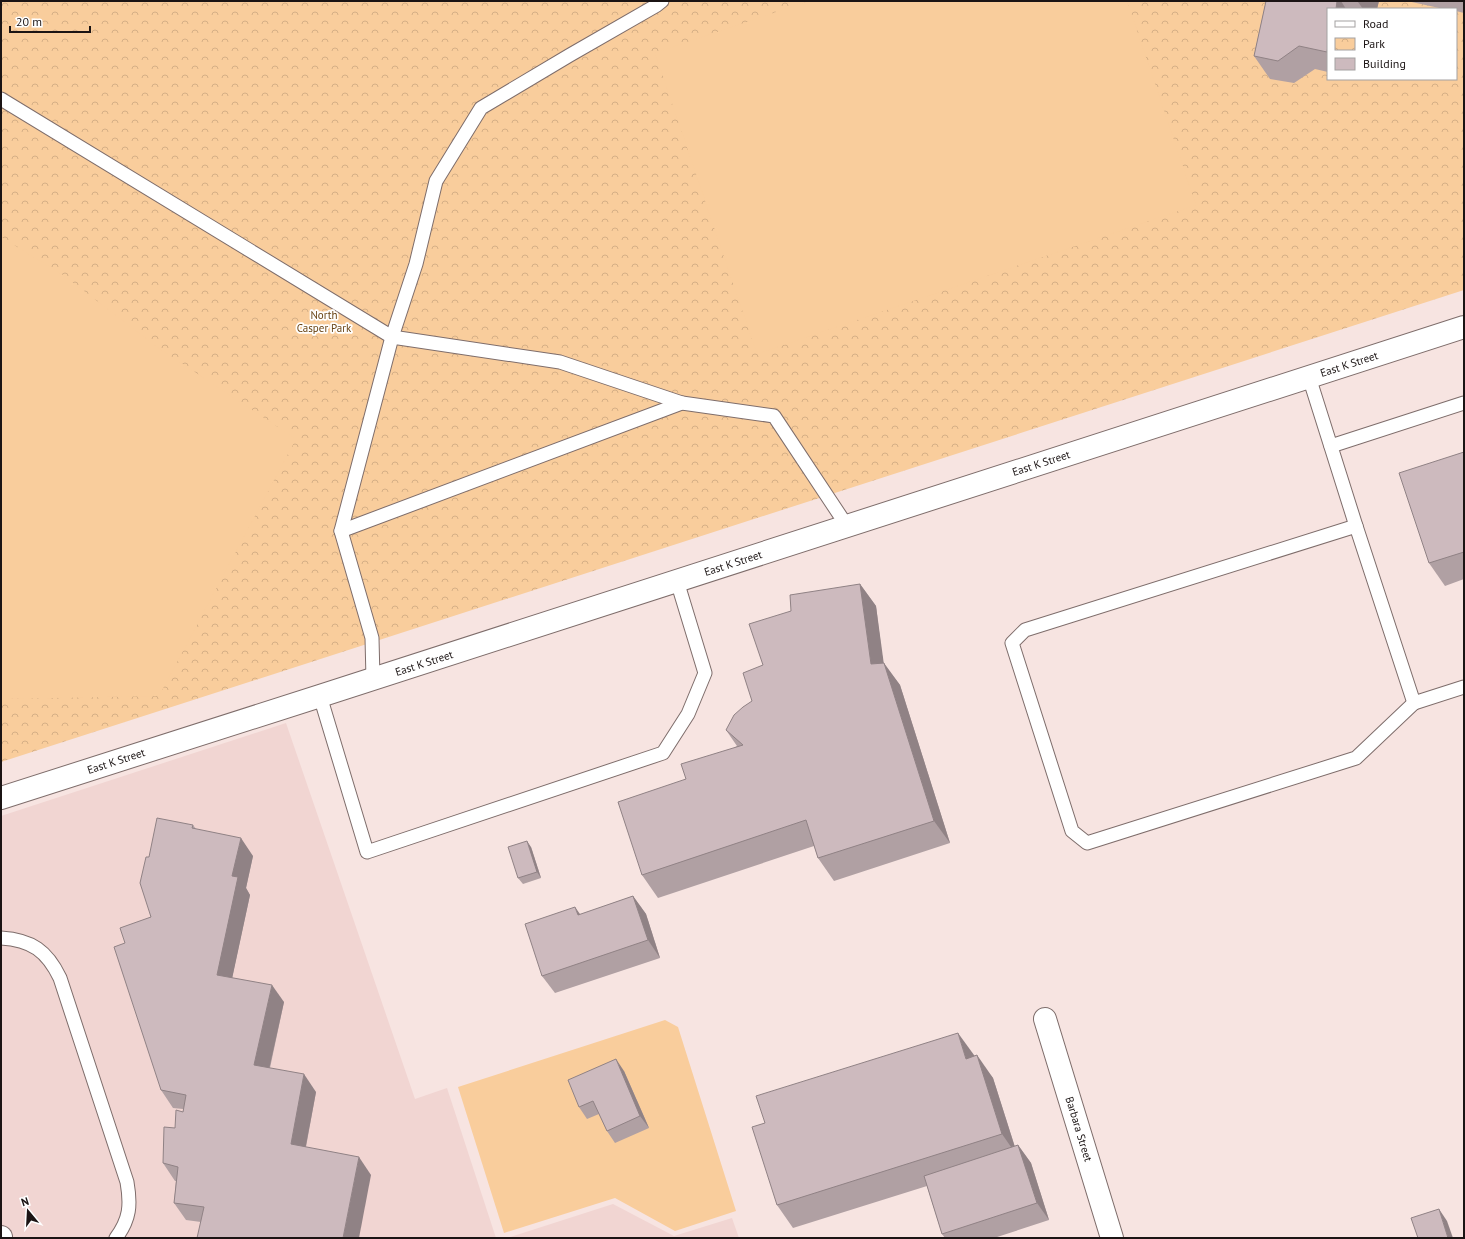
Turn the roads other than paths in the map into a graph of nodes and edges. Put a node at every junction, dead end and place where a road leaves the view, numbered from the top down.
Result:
1 (662, 1) edge
2 (1, 99) edge
3 (1464, 327) edge
4 (392, 337) junction
5 (1309, 377) junction
6 (682, 403) junction
7 (1464, 403) edge
8 (1331, 446) junction
9 (847, 526) junction
10 (1356, 526) junction
11 (340, 531) junction
12 (677, 581) junction
13 (373, 679) junction
14 (1464, 687) edge
15 (320, 696) junction
16 (1414, 703) junction
17 (1, 798) edge
18 (1, 938) edge
19 (1046, 1019) dead end
20 (116, 1238) edge
21 (1112, 1238) edge

1 - 4 lane
2 - 4 lane
3 - 5 street, East K Street
4 - 6 lane
4 - 11 lane
5 - 8 lane
5 - 9 street, East K Street
6 - 9 lane
6 - 11 lane
7 - 8 lane
8 - 10 lane
9 - 12 street, East K Street
10 - 16 lane
10 - 16 lane
11 - 13 lane
12 - 13 street, East K Street
12 - 15 lane
13 - 15 street, East K Street
14 - 16 lane
15 - 17 street, East K Street
18 - 20 lane
19 - 21 street, Barbara Street

